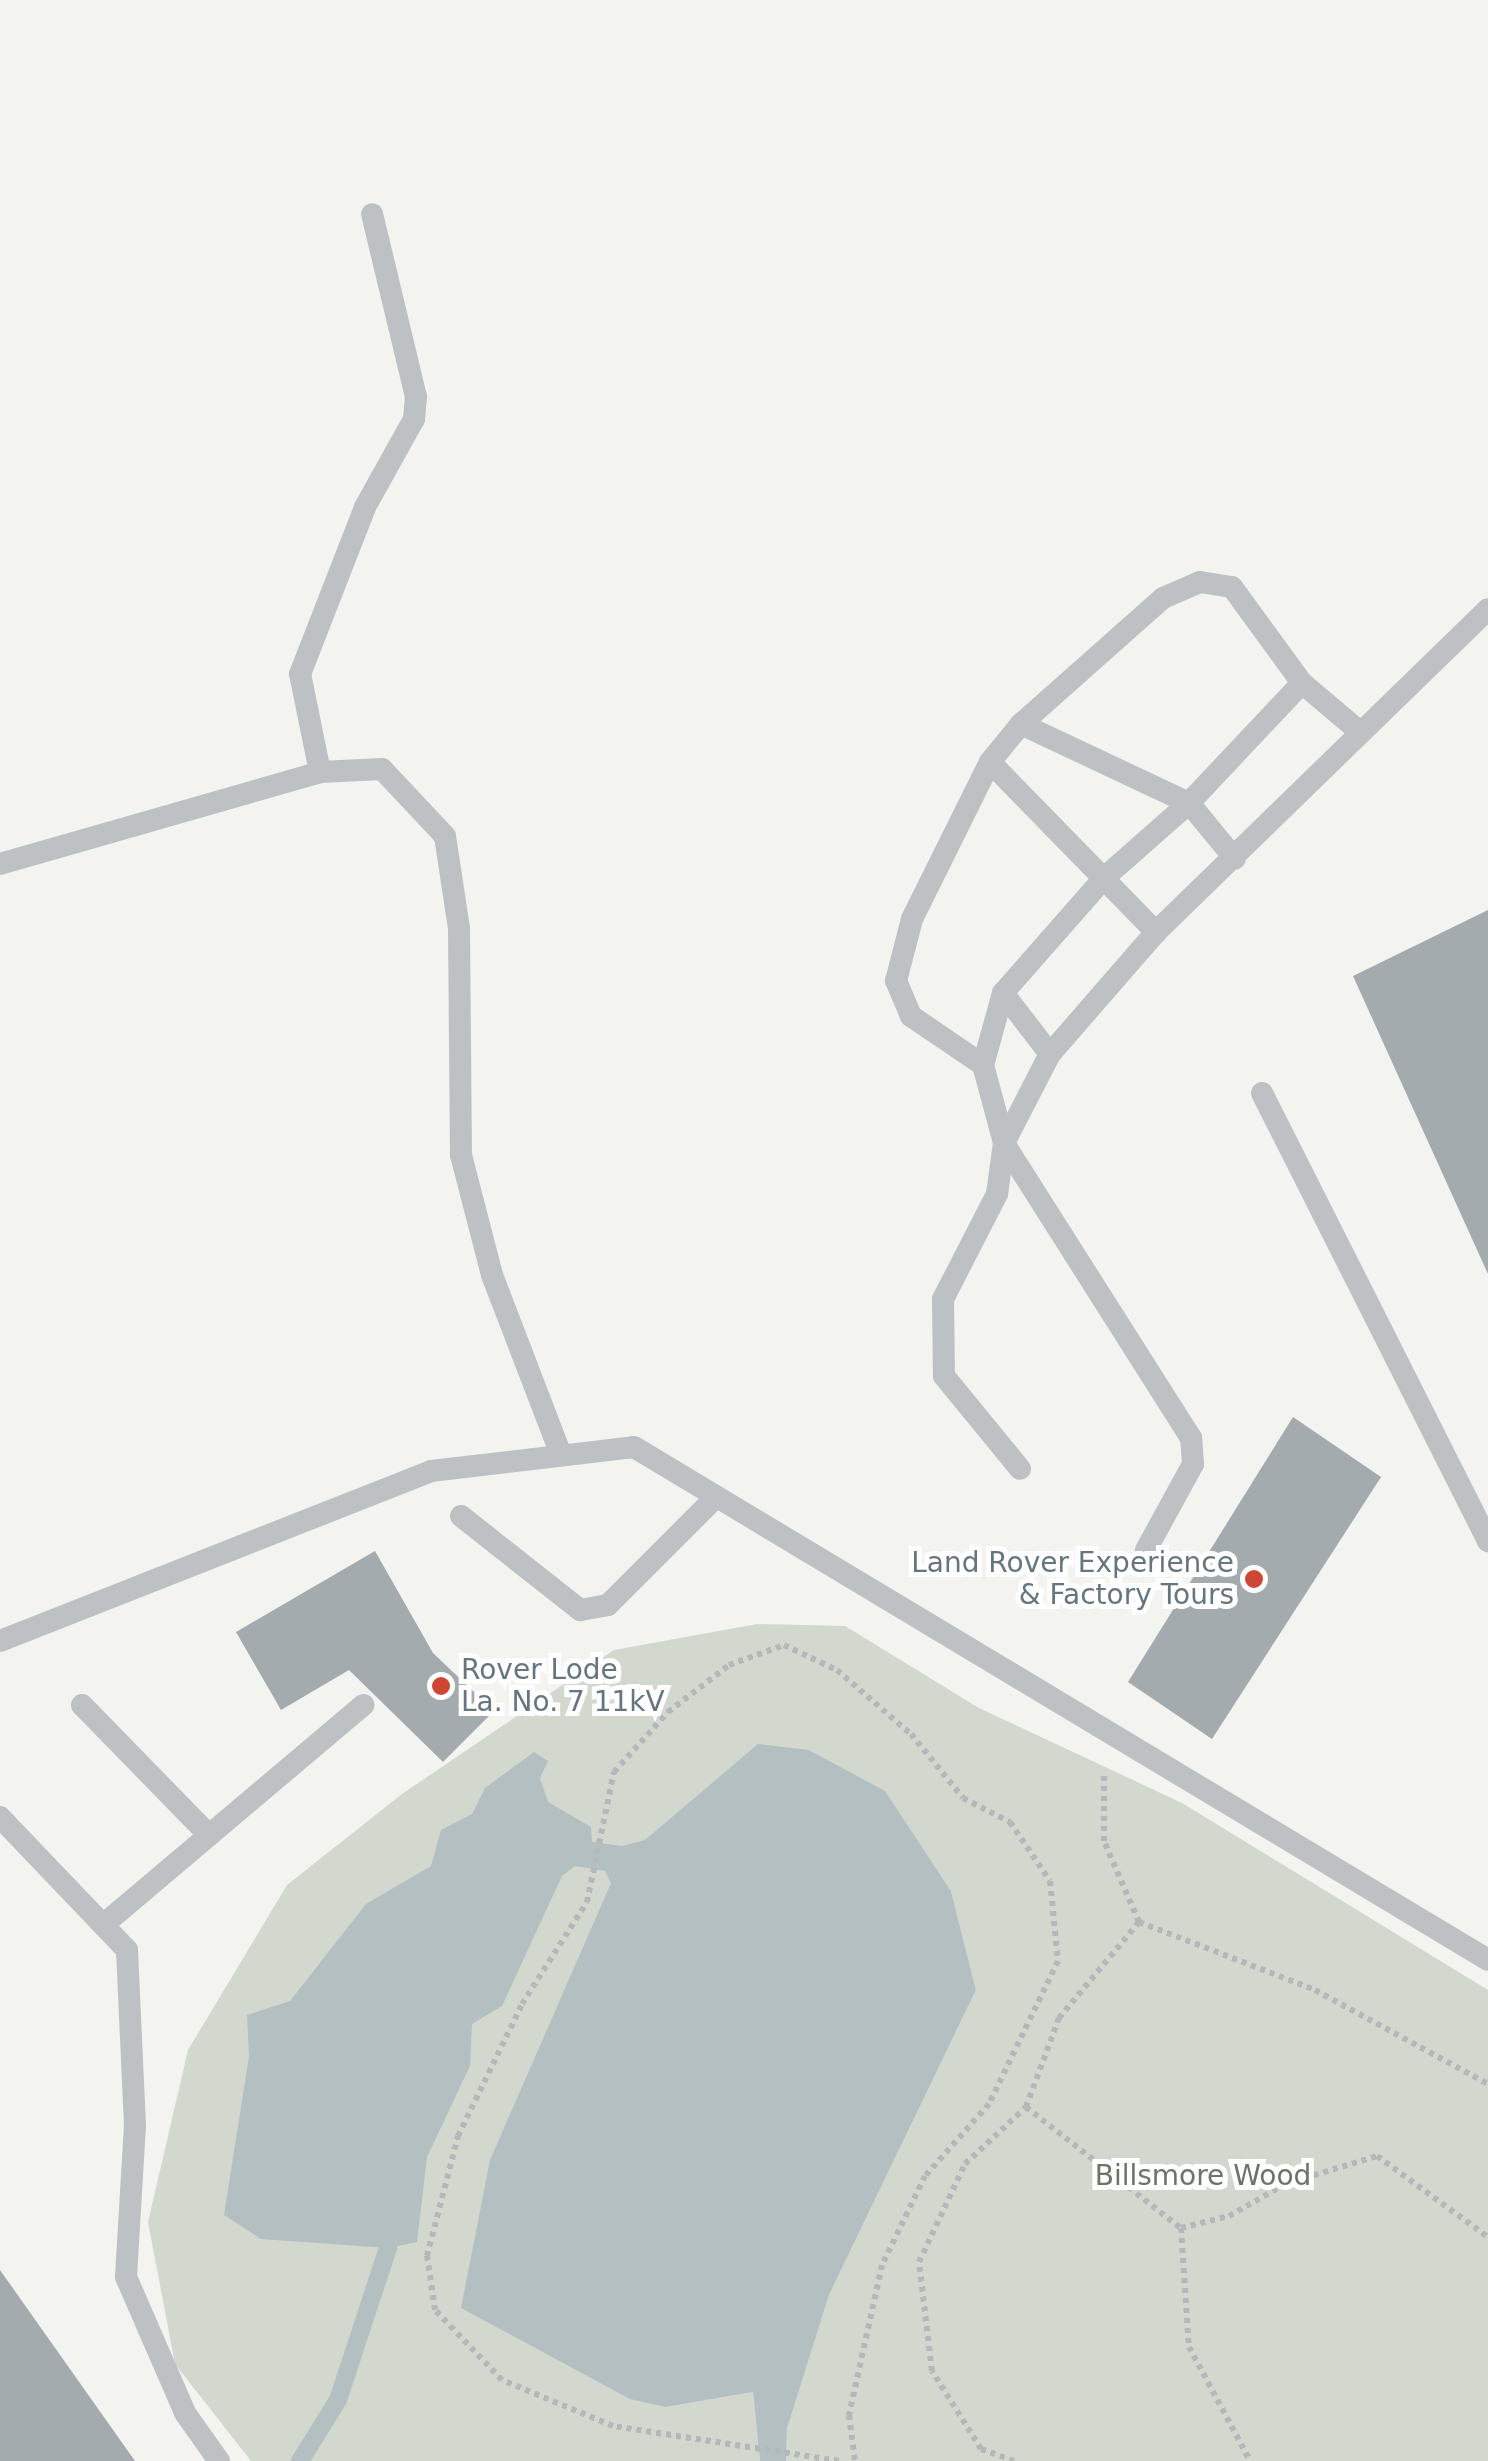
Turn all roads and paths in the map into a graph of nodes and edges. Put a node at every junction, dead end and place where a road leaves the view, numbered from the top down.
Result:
1 (372, 214) dead end
2 (1488, 609) edge
3 (1302, 683) junction
4 (1020, 724) junction
5 (1359, 730) junction
6 (990, 762) junction
7 (320, 772) junction
8 (1189, 802) junction
9 (1234, 859) junction
10 (0, 864) edge
11 (1104, 878) junction
12 (1156, 932) junction
13 (1004, 994) junction
14 (1050, 1054) junction
15 (983, 1065) junction
16 (1262, 1093) dead end
17 (1004, 1144) junction
18 (561, 1456) junction
19 (1020, 1469) dead end
20 (716, 1496) junction
21 (460, 1516) dead end
22 (1488, 1541) edge
23 (1146, 1550) dead end
24 (0, 1641) edge
25 (82, 1705) dead end
26 (363, 1705) dead end
27 (1104, 1729) junction
28 (0, 1817) edge
29 (208, 1836) junction
30 (1139, 1922) junction
31 (103, 1925) junction
32 (1488, 1960) edge
33 (1488, 2084) edge
34 (1026, 2107) junction
35 (1181, 2228) junction
36 (1488, 2237) edge
37 (218, 2461) edge
38 (839, 2461) edge
39 (855, 2461) edge
40 (1014, 2461) edge
41 (1250, 2461) edge

1 - 7 lane
2 - 5 lane
3 - 4 lane
3 - 5 lane
3 - 8 lane
4 - 6 lane
4 - 8 lane
5 - 9 lane
6 - 11 lane
6 - 15 lane
7 - 10 lane
7 - 18 lane
8 - 9 lane
8 - 11 lane
9 - 12 lane
11 - 12 lane
11 - 13 lane
12 - 14 lane
13 - 14 lane
13 - 15 lane
14 - 17 lane
15 - 17 lane
16 - 22 lane
17 - 19 lane
17 - 23 lane
18 - 20 lane
18 - 24 lane
20 - 21 lane
20 - 27 lane
25 - 29 lane
26 - 29 lane
27 - 30 path
27 - 32 lane
28 - 31 lane
29 - 31 lane
30 - 33 path
30 - 34 path
31 - 37 lane
34 - 35 path
34 - 40 path
35 - 36 path
35 - 41 path
38 - 39 path

